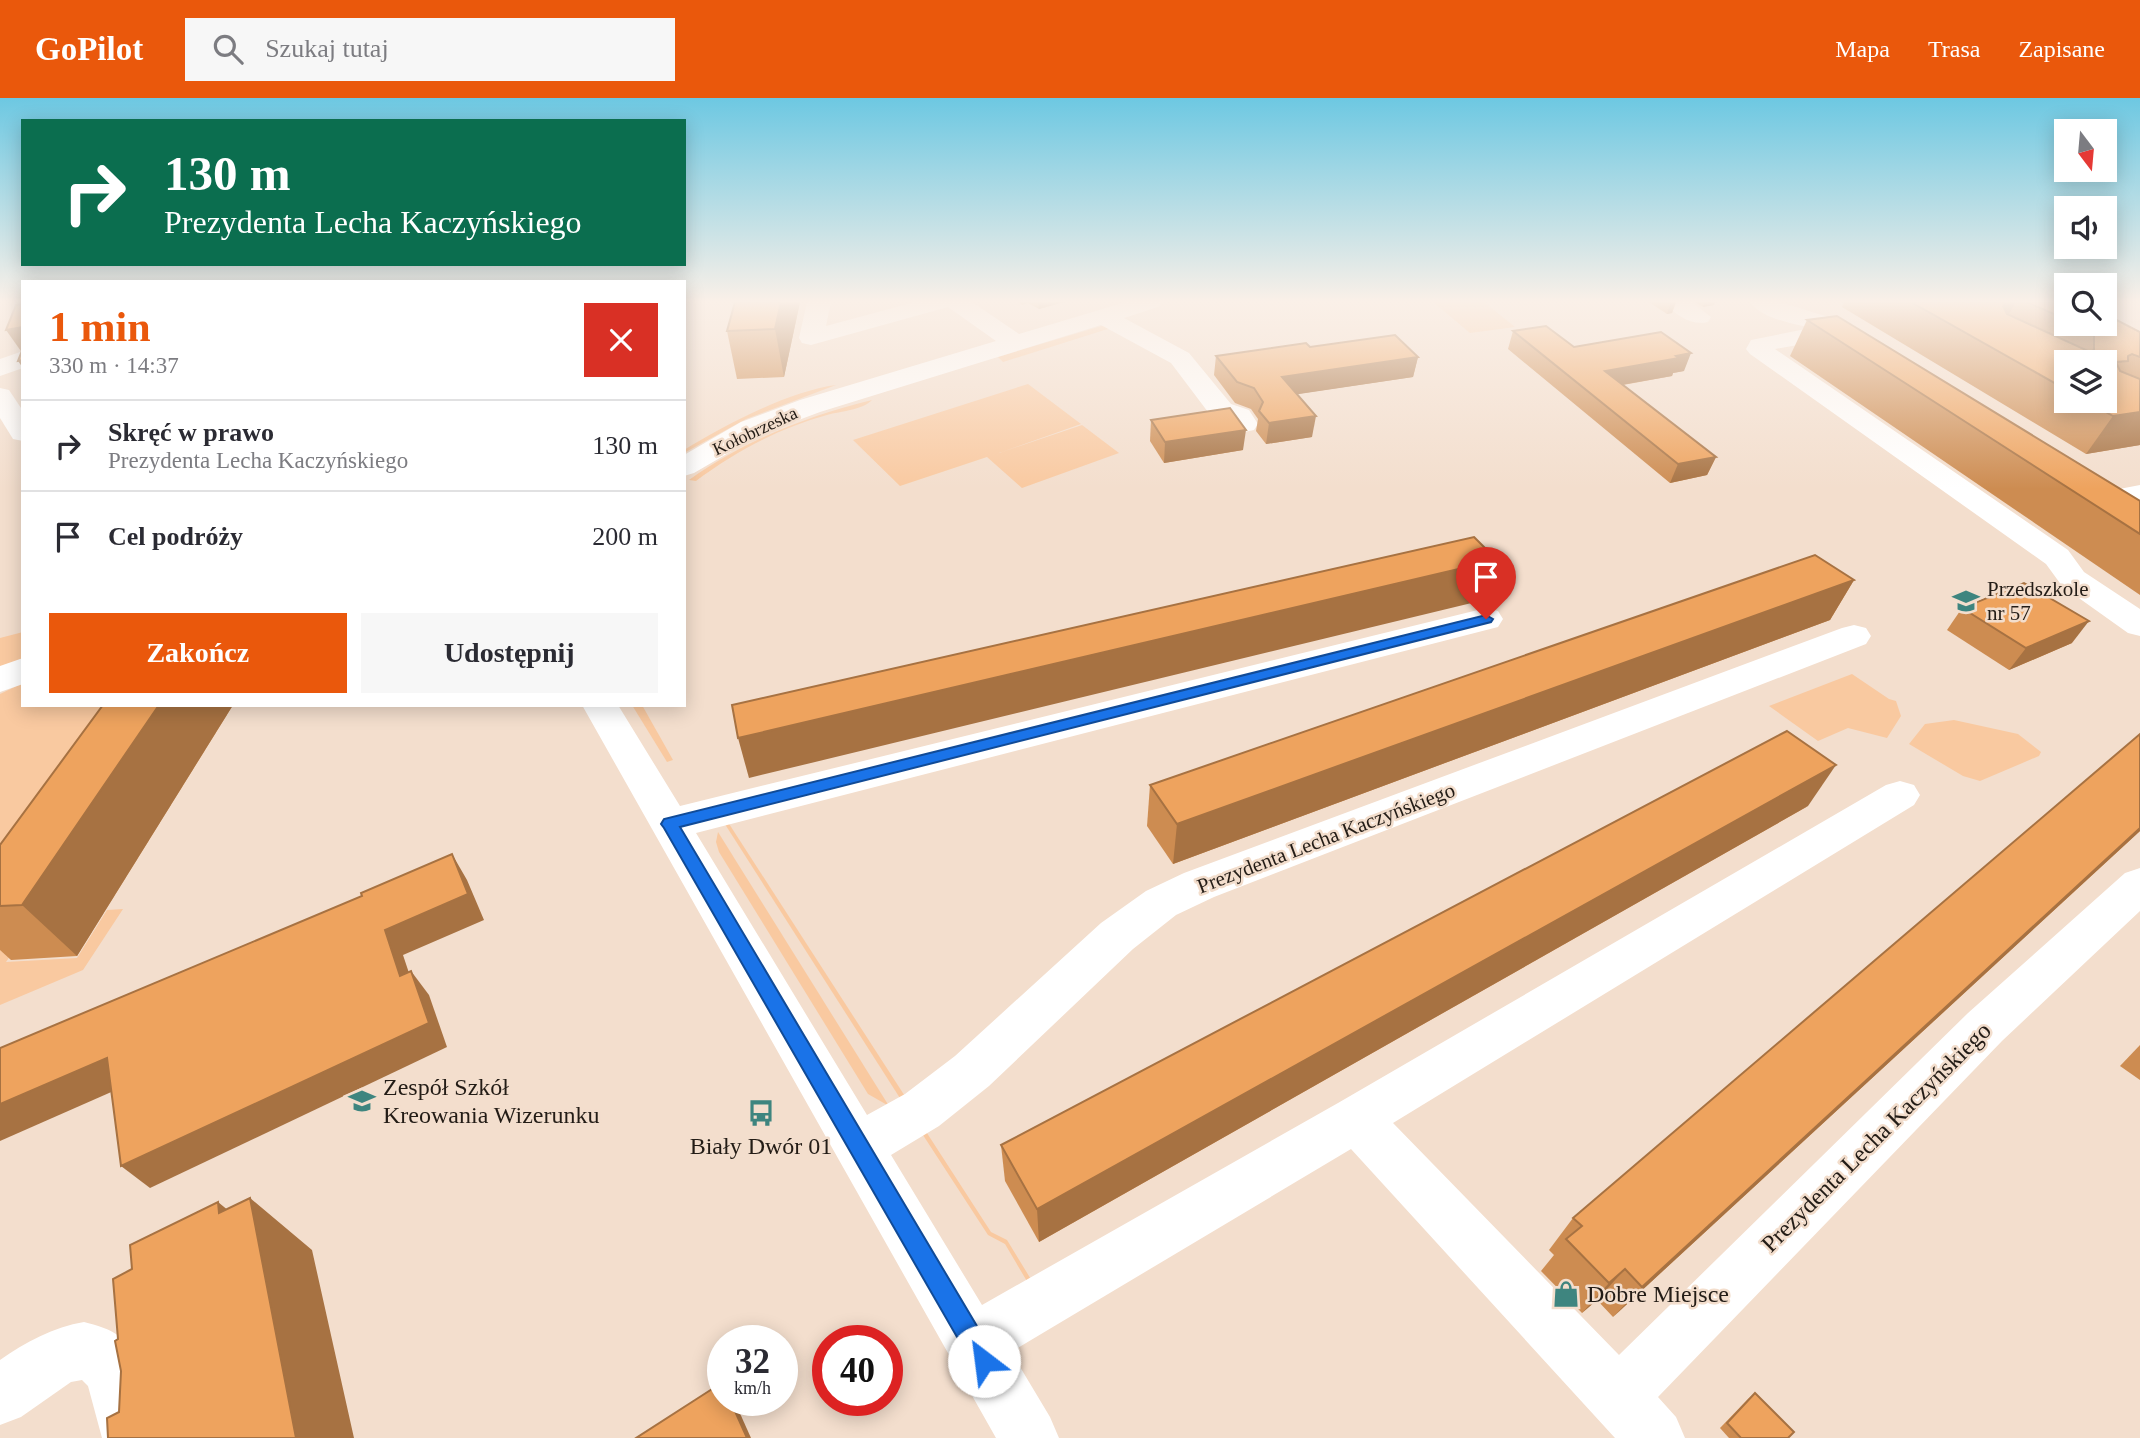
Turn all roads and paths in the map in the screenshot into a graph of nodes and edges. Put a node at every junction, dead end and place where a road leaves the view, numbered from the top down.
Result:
1 (946, 365) edge
2 (1185, 365) edge
3 (1781, 365) edge
4 (0, 396) edge
5 (1244, 424) edge
6 (21, 430) edge
7 (686, 466) edge
8 (1486, 619) dead end
9 (2140, 625) edge
10 (1854, 636) dead end
11 (21, 671) edge
12 (0, 680) edge
13 (601, 707) edge
14 (1900, 795) dead end
15 (670, 824) junction
16 (2140, 885) edge
17 (1356, 1119) junction
18 (860, 1146) junction
19 (973, 1342) junction
20 (0, 1396) edge
21 (1618, 1396) junction
22 (132, 1438) edge
23 (1029, 1438) edge
24 (1655, 1438) edge

1 - 7 street, Kołobrzeska
2 - 5 street
3 - 9 street
4 - 6 street
8 - 15 street
10 - 18 street, Prezydenta Lecha Kaczyńskiego
11 - 12 street
13 - 15 street
14 - 17 street
15 - 18 street
16 - 21 street, Prezydenta Lecha Kaczyńskiego
17 - 19 street
17 - 21 street
18 - 19 street
19 - 23 street
20 - 22 street
21 - 24 street

